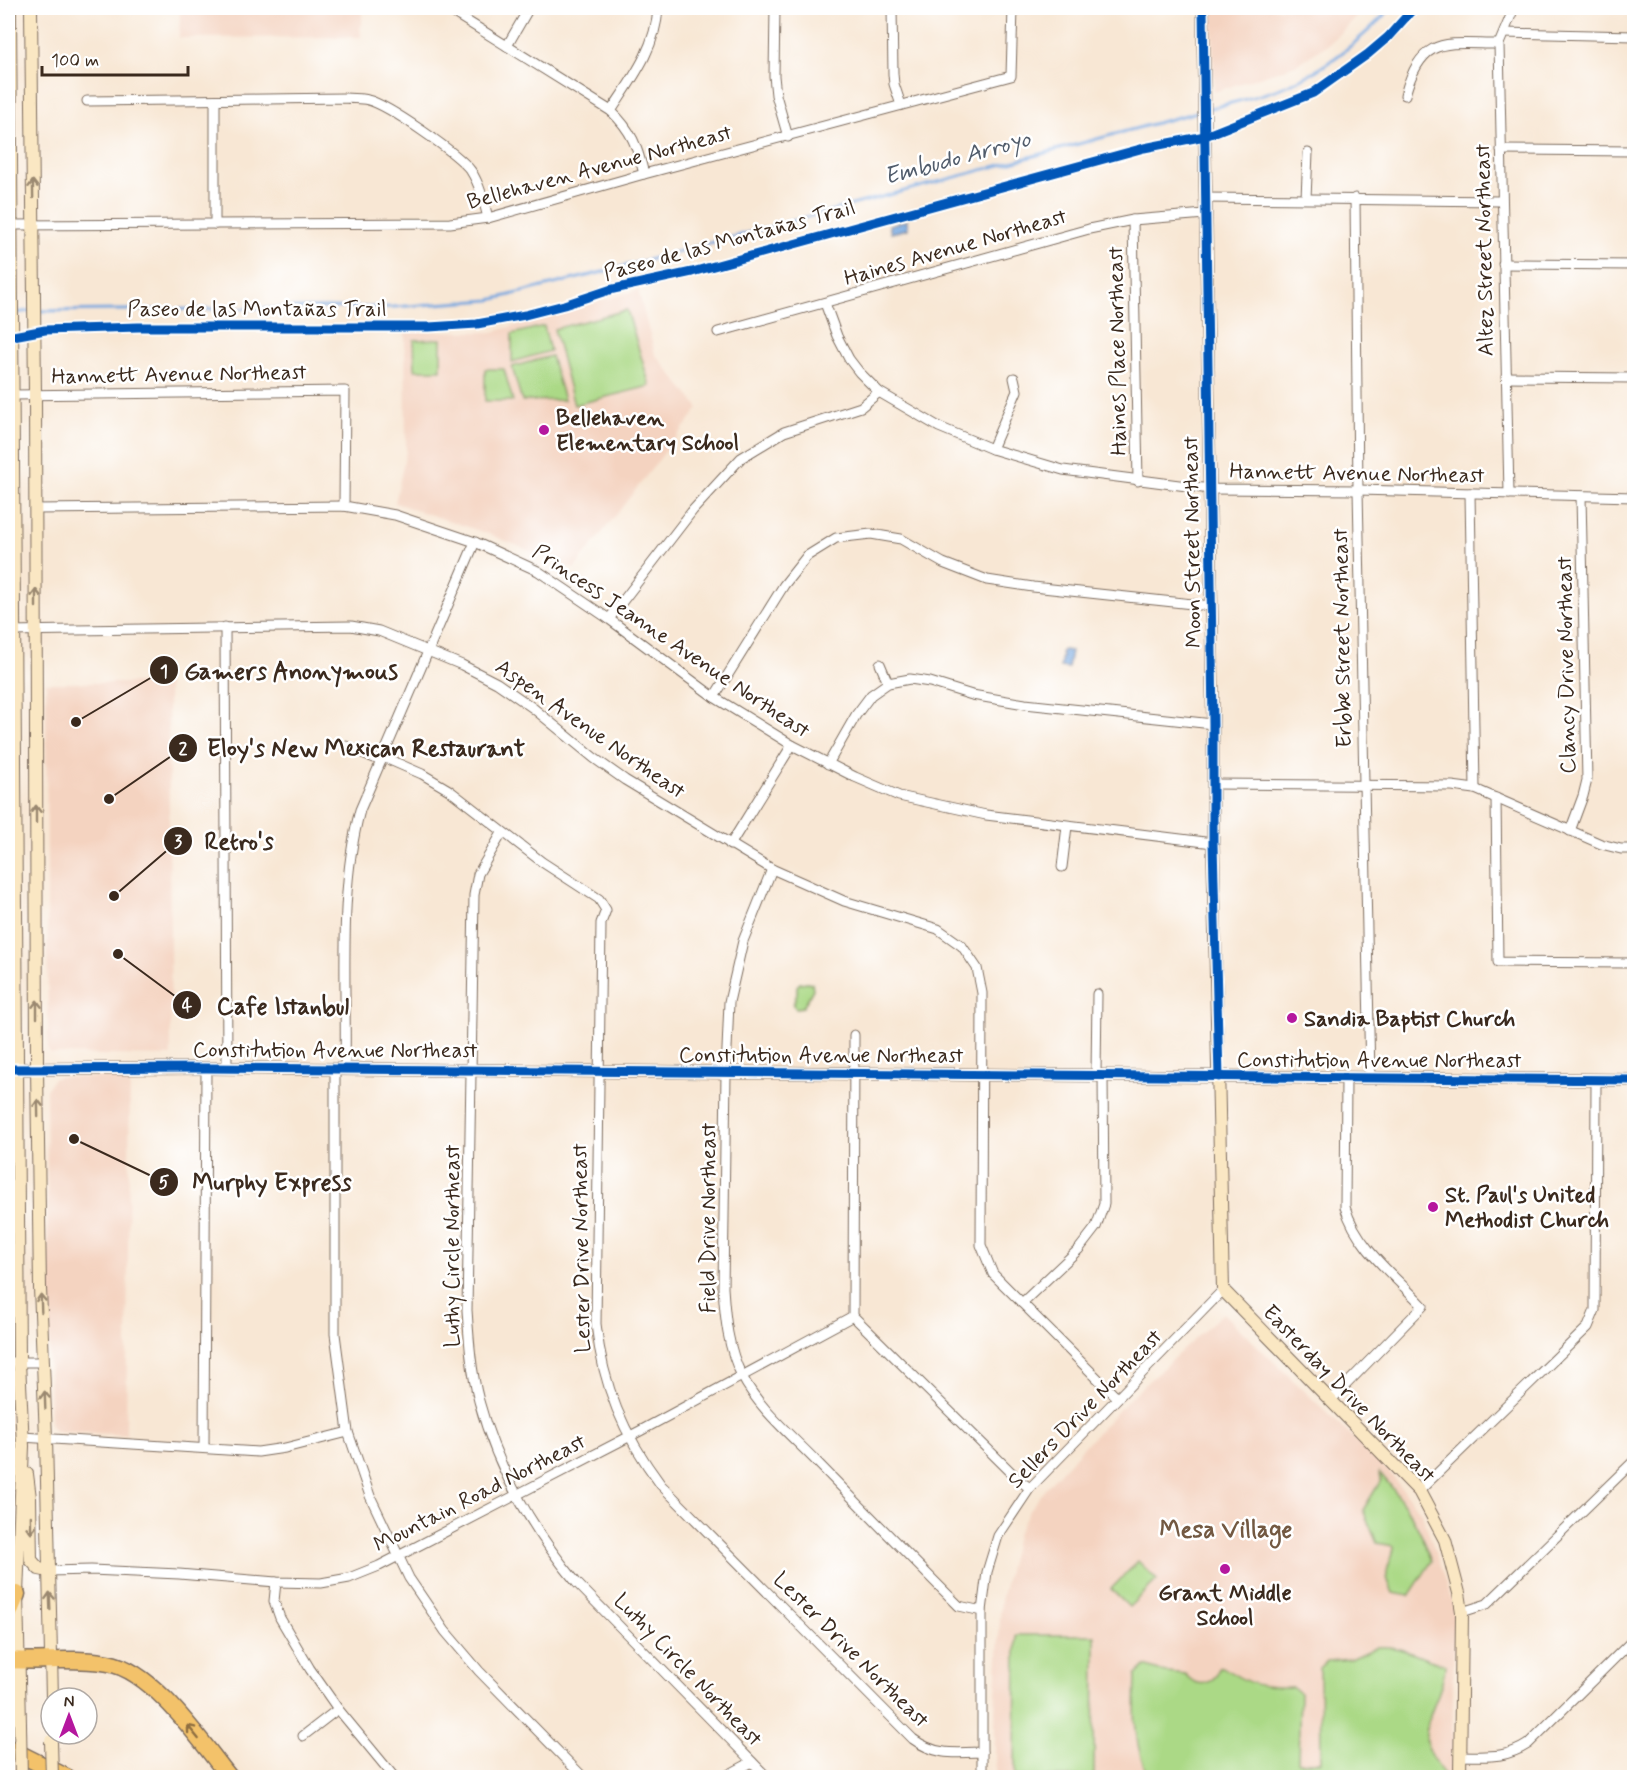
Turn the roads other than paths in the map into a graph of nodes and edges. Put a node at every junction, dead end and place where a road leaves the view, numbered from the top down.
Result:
1 (10, 8) edge
2 (31, 8) edge
3 (446, 8) edge
4 (529, 8) edge
5 (658, 8) edge
6 (775, 8) edge
7 (892, 8) edge
8 (1013, 8) edge
9 (1203, 8) edge
10 (1514, 8) edge
11 (1504, 33) junction
12 (1635, 36) edge
13 (1499, 44) junction
14 (507, 46) junction
15 (1404, 95) dead end
16 (214, 100) junction
17 (87, 101) dead end
18 (901, 105) junction
19 (611, 111) junction
20 (788, 137) junction
21 (1501, 150) junction
22 (1635, 151) edge
23 (1308, 153) dead end
24 (644, 174) junction
25 (1205, 198) junction
26 (1306, 198) junction
27 (1355, 198) junction
28 (1501, 201) junction
29 (1205, 214) junction
30 (488, 218) junction
31 (1133, 220) junction
32 (215, 224) junction
33 (11, 225) junction
34 (33, 225) junction
35 (1503, 264) junction
36 (1635, 265) edge
37 (825, 303) junction
38 (718, 332) dead end
39 (1506, 377) junction
40 (1014, 378) dead end
41 (1635, 378) edge
42 (879, 392) junction
43 (35, 394) junction
44 (13, 395) junction
45 (992, 449) junction
46 (1138, 481) junction
47 (1210, 489) junction
48 (1358, 490) junction
49 (1470, 493) junction
50 (1509, 494) junction
51 (1581, 496) junction
52 (1635, 497) edge
53 (344, 506) junction
54 (36, 509) junction
55 (475, 542) junction
56 (1211, 606) junction
57 (609, 619) junction
58 (225, 627) junction
59 (36, 629) junction
60 (11, 630) edge
61 (429, 651) junction
62 (880, 664) dead end
63 (888, 683) junction
64 (714, 697) junction
65 (1213, 724) junction
66 (346, 746) dead end
67 (792, 746) junction
68 (382, 759) junction
69 (828, 764) junction
70 (1214, 784) junction
71 (1364, 786) junction
72 (1475, 789) junction
73 (1496, 798) junction
74 (1067, 826) junction
75 (1570, 831) junction
76 (502, 833) junction
77 (1213, 843) junction
78 (730, 845) junction
79 (1635, 849) edge
80 (1062, 867) dead end
81 (772, 869) junction
82 (1635, 963) edge
83 (1097, 994) dead end
84 (854, 1035) dead end
85 (12, 1068) edge
86 (38, 1068) junction
87 (206, 1068) junction
88 (227, 1068) junction
89 (340, 1069) junction
90 (470, 1070) junction
91 (598, 1071) junction
92 (726, 1073) junction
93 (853, 1074) junction
94 (981, 1075) junction
95 (1100, 1075) junction
96 (1219, 1077) junction
97 (1346, 1078) junction
98 (1370, 1078) junction
99 (1596, 1080) junction
100 (1635, 1080) edge
101 (1223, 1290) junction
102 (1022, 1303) junction
103 (853, 1316) junction
104 (13, 1362) edge
105 (43, 1362) junction
106 (742, 1377) junction
107 (1117, 1398) junction
108 (1331, 1400) junction
109 (348, 1432) junction
110 (629, 1436) junction
111 (46, 1438) junction
112 (22, 1442) junction
113 (204, 1448) junction
114 (1635, 1461) edge
115 (1030, 1488) junction
116 (1419, 1491) junction
117 (516, 1494) junction
118 (397, 1556) junction
119 (49, 1571) junction
120 (276, 1582) junction
121 (16, 1594) junction
122 (982, 1611) junction
123 (1462, 1612) junction
124 (8, 1616) edge
125 (1635, 1639) edge
126 (13, 1660) edge
127 (52, 1660) junction
128 (52, 1686) edge
129 (338, 1709) junction
130 (303, 1736) dead end
131 (51, 1746) edge
132 (8, 1748) edge
133 (982, 1752) junction
134 (1460, 1756) junction
135 (752, 1762) junction
136 (21, 1778) edge
137 (52, 1778) edge
138 (68, 1778) edge
139 (230, 1778) edge
140 (395, 1778) edge
141 (584, 1778) edge
142 (722, 1778) edge
143 (768, 1778) edge
144 (982, 1778) edge
145 (1460, 1778) edge

1 - 33 main road
34 -> 2 main road
3 - 14 street
4 - 14 street
5 - 19 street
6 - 20 street
7 - 18 street
8 - 18 street, Bellehaven Avenue Northeast
9 - 25 main road, Moon Street Northeast
10 - 11 street, Altez Street Northeast
11 - 12 street
11 - 13 street, Altez Street Northeast
13 - 15 street
13 - 21 street, Altez Street Northeast
14 - 19 street
16 - 17 street
16 - 30 street
16 - 32 street
18 - 20 street, Bellehaven Avenue Northeast
19 - 24 street
20 - 24 street, Bellehaven Avenue Northeast
21 - 22 street
21 - 28 street, Altez Street Northeast
23 - 26 street
24 - 30 street, Bellehaven Avenue Northeast
25 - 26 street
25 - 29 main road, Moon Street Northeast
26 - 27 street
27 - 28 street
27 - 48 street, Erbbe Street Northeast
28 - 35 street, Altez Street Northeast
29 - 31 street, Haines Avenue Northeast
29 - 47 main road, Moon Street Northeast
30 - 32 street, Bellehaven Avenue Northeast
31 - 37 street, Haines Avenue Northeast
31 - 46 street, Haines Place Northeast
32 - 34 street, Bellehaven Avenue Northeast
33 - 34 street, Bellehaven Avenue Northeast
33 - 44 main road
34 - 43 main road
35 - 36 street
35 - 39 street, Altez Street Northeast
37 - 38 street, Haines Avenue Northeast
37 - 42 street, Hannett Avenue Northeast
39 - 41 street
39 - 50 street, Altez Street Northeast
40 - 45 street
42 - 45 street, Hannett Avenue Northeast
42 - 57 street
43 - 44 street, Hannett Avenue Northeast
43 - 53 street, Hannett Avenue Northeast
43 - 54 main road
44 - 60 main road
45 - 46 street, Hannett Avenue Northeast
46 - 47 street, Hannett Avenue Northeast
47 - 48 street, Hannett Avenue Northeast
47 - 56 main road, Moon Street Northeast
48 - 49 street, Hannett Avenue Northeast
48 - 71 street, Erbbe Street Northeast
49 - 50 street, Hannett Avenue Northeast
49 - 72 street
50 - 51 street, Hannett Avenue Northeast
51 - 52 street, Hannett Avenue Northeast
51 - 75 street, Clancy Drive Northeast
53 - 54 street, Princess Jeanne Avenue Northeast
53 - 55 street, Princess Jeanne Avenue Northeast
59 -> 54 main road
55 - 57 street, Princess Jeanne Avenue Northeast
55 - 61 street
56 - 64 street
56 - 65 main road, Moon Street Northeast
57 - 64 street, Princess Jeanne Avenue Northeast
58 - 59 street, Aspen Avenue Northeast
58 - 61 street, Aspen Avenue Northeast
58 - 88 street
59 - 60 street, Aspen Avenue Northeast
86 -> 59 main road
60 - 85 main road
61 - 68 street
61 - 78 street, Aspen Avenue Northeast
62 - 63 street
63 - 65 street
63 - 69 street
64 - 67 street, Princess Jeanne Avenue Northeast
65 - 70 main road, Moon Street Northeast
66 - 68 street, Lester Drive Northeast
67 - 69 street, Princess Jeanne Avenue Northeast
67 - 78 street
68 - 76 street, Lester Drive Northeast
68 - 89 street
69 - 74 street, Princess Jeanne Avenue Northeast
70 - 71 street
70 - 77 main road, Moon Street Northeast
71 - 72 street
71 - 98 street, Erbbe Street Northeast
72 - 73 street
73 - 75 street
73 - 82 street
74 - 77 street, Princess Jeanne Avenue Northeast
74 - 80 street
75 - 79 street
76 - 90 street, Luthy Circle Northeast
76 - 91 street, Lester Drive Northeast
77 - 96 main road, Moon Street Northeast
78 - 81 street, Aspen Avenue Northeast
81 - 92 street, Field Drive Northeast
81 - 94 street, Aspen Avenue Northeast
83 - 95 street
84 - 93 street
85 - 86 main road, Constitution Avenue Northeast
85 - 104 main road
86 - 87 main road, Constitution Avenue Northeast
105 -> 86 main road
87 - 88 main road, Constitution Avenue Northeast
87 - 113 street
88 - 89 main road, Constitution Avenue Northeast
89 - 90 main road, Constitution Avenue Northeast
89 - 109 street
90 - 91 main road, Constitution Avenue Northeast
90 - 117 street, Luthy Circle Northeast
91 - 92 main road, Constitution Avenue Northeast
91 - 110 street, Lester Drive Northeast
92 - 93 main road, Constitution Avenue Northeast
92 - 106 street, Field Drive Northeast
93 - 94 main road, Constitution Avenue Northeast
93 - 103 street
94 - 95 main road, Constitution Avenue Northeast
94 - 102 street, Aspen Avenue Northeast
95 - 96 main road, Constitution Avenue Northeast
95 - 102 street
96 - 97 main road, Constitution Avenue Northeast
96 - 101 main road, Moon Street Northeast
97 - 98 main road, Constitution Avenue Northeast
97 - 108 street
98 - 99 main road, Constitution Avenue Northeast
99 - 100 main road, Constitution Avenue Northeast
99 - 116 street
101 - 107 street, Sellers Drive Northeast
101 - 108 main road, Easterday Drive Northeast
102 - 107 street, Aspen Avenue Northeast
103 - 106 street, Mountain Road Northeast
103 - 115 street
104 - 105 street
104 - 112 main road
111 -> 105 main road
106 - 110 street, Mountain Road Northeast
106 - 122 street, Field Drive Northeast
107 - 115 street, Sellers Drive Northeast
108 - 116 main road, Easterday Drive Northeast
109 - 113 street
109 - 118 street
110 - 117 street, Mountain Road Northeast
110 - 133 street, Lester Drive Northeast
111 - 112 street
111 - 113 street
111 - 119 main road
112 -> 119 main road
112 - 121 main road
114 - 123 street
115 - 122 street, Sellers Drive Northeast
116 - 123 main road, Easterday Drive Northeast
117 - 118 street, Mountain Road Northeast
117 - 135 street, Luthy Circle Northeast
118 - 120 street, Mountain Road Northeast
118 - 141 street
119 - 120 street, Mountain Road Northeast
127 -> 119 main road
120 - 129 street
121 - 124 highway
121 - 126 main road
122 - 133 street, Sellers Drive Northeast
123 - 134 main road, Easterday Drive Northeast
125 - 134 street
126 - 127 highway
126 - 136 main road, bridge
127 - 128 main road
139 -> 127 highway
129 - 130 street
129 - 140 street
131 - 137 main road, bridge
132 - 138 highway
133 - 144 street, Sellers Drive Northeast
134 - 145 main road, Easterday Drive Northeast
135 - 142 street
135 - 143 street, Luthy Circle Northeast

